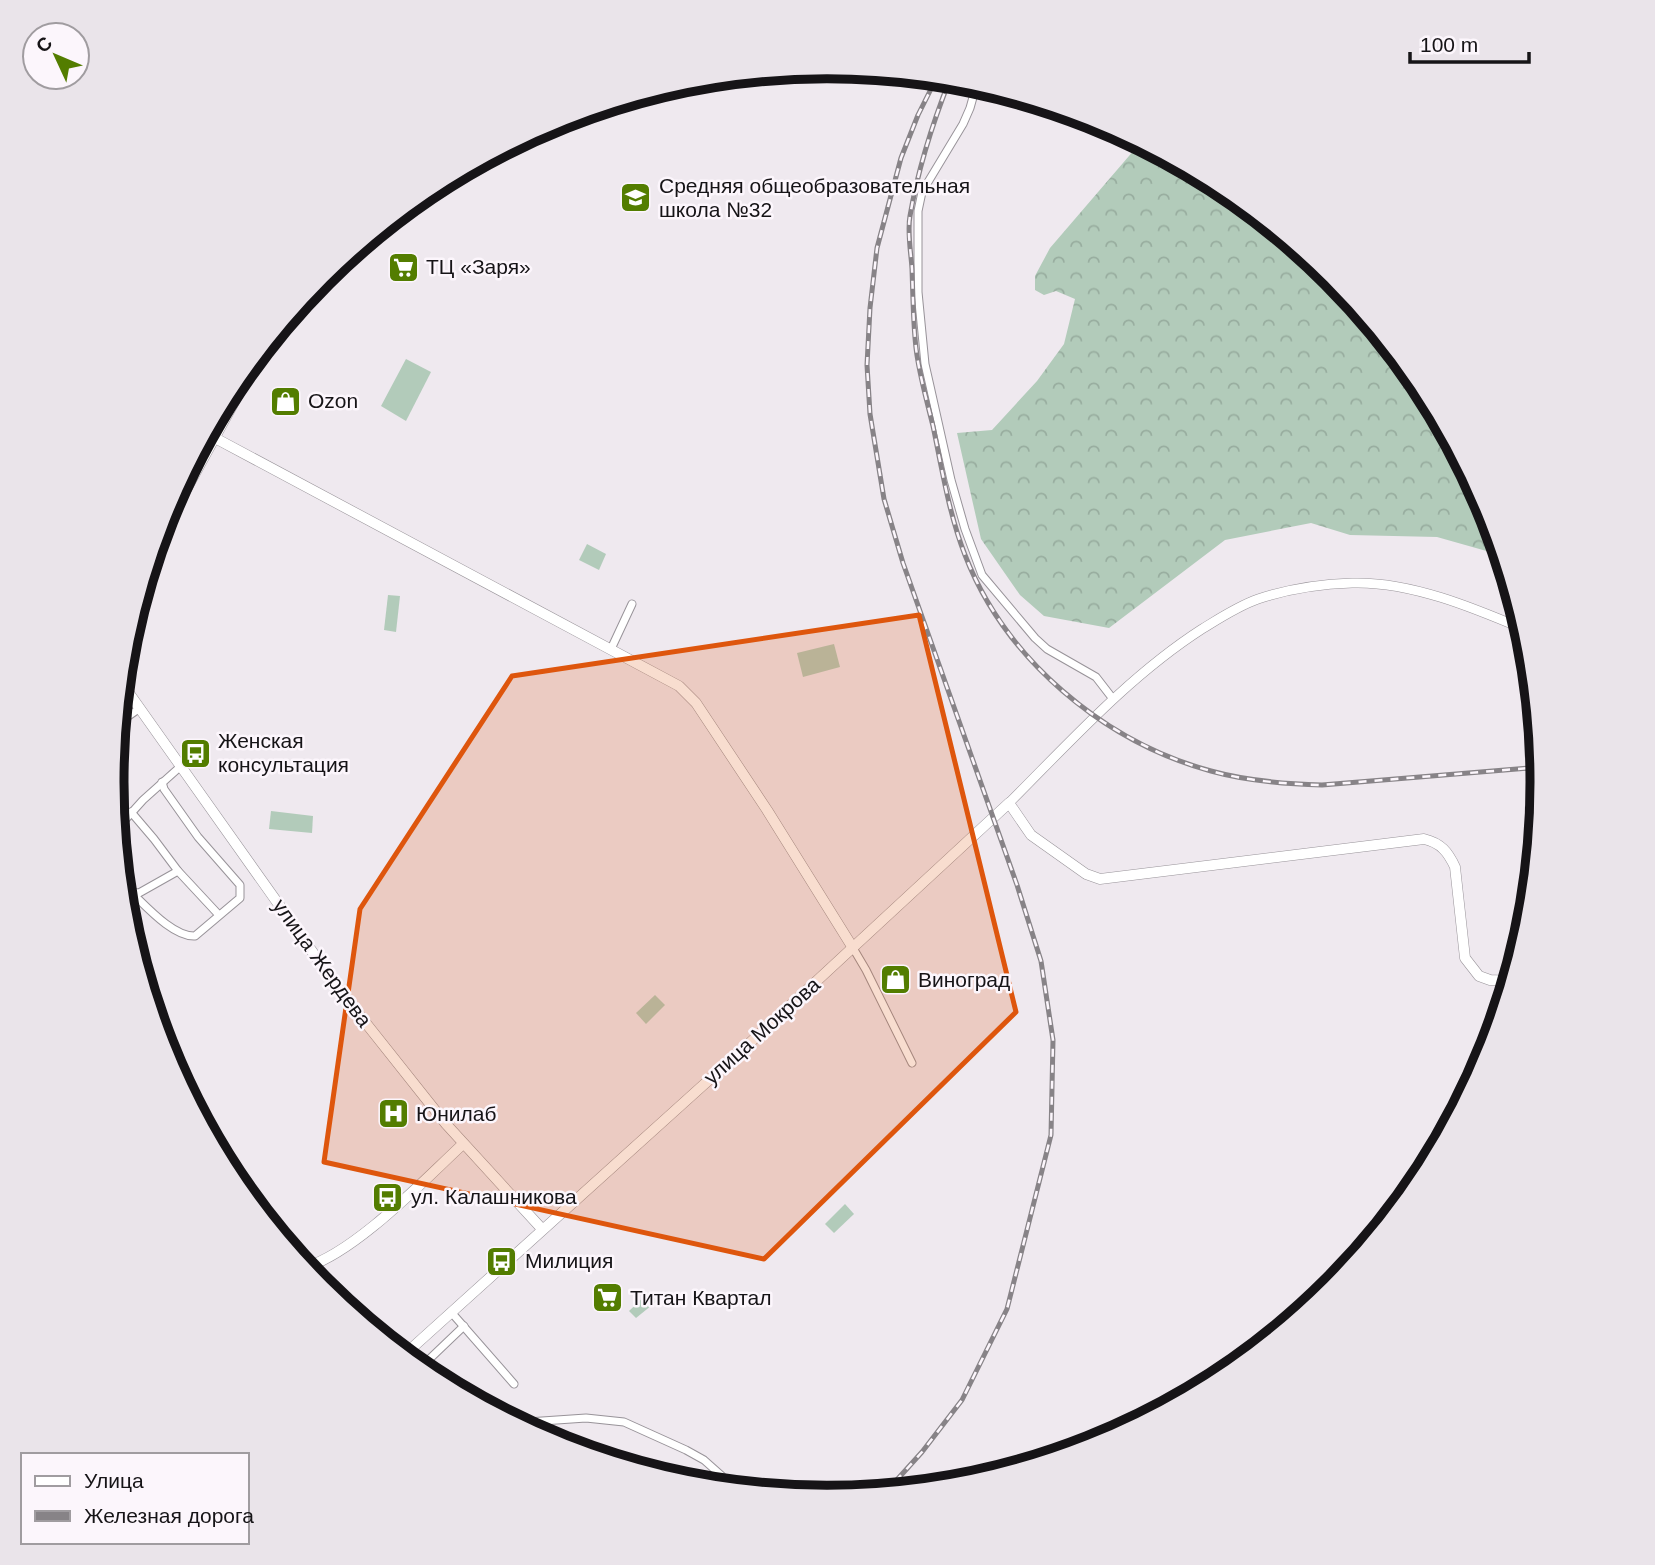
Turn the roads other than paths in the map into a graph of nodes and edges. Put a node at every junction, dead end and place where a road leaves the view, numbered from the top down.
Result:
1 (973, 94) edge
2 (225, 420) edge
3 (215, 438) junction
4 (212, 442) edge
5 (632, 604) dead end
6 (1513, 625) edge
7 (611, 649) junction
8 (130, 694) edge
9 (1113, 699) junction
10 (140, 708) junction
11 (127, 717) edge
12 (181, 766) junction
13 (162, 782) junction
14 (1009, 803) junction
15 (131, 812) junction
16 (125, 819) edge
17 (178, 871) junction
18 (133, 892) edge
19 (133, 896) edge
20 (218, 914) junction
21 (853, 948) junction
22 (1502, 981) edge
23 (912, 1063) dead end
24 (463, 1144) junction
25 (542, 1229) junction
26 (315, 1264) edge
27 (451, 1312) junction
28 (464, 1326) junction
29 (410, 1349) edge
30 (427, 1361) edge
31 (514, 1384) dead end
32 (533, 1422) edge
33 (722, 1476) dead end

1 - 9 street
2 - 3 main road
3 - 4 main road
3 - 7 main road
5 - 7 street
6 - 9 street, улица Мокрова
7 - 21 main road
8 - 10 main road, улица Жердева
9 - 14 street, улица Мокрова
10 - 11 street
10 - 12 main road, улица Жердева
12 - 13 street
12 - 24 main road, улица Жердева
13 - 15 street
13 - 20 street
14 - 21 main road, улица Мокрова
14 - 22 main road
15 - 16 street
15 - 17 street
17 - 18 street
17 - 20 street
19 - 20 street
21 - 23 street
21 - 25 main road, улица Мокрова
24 - 25 main road, улица Жердева
24 - 26 main road
25 - 27 main road, улица Мокрова
27 - 28 street
27 - 29 main road, улица Мокрова
28 - 30 street
28 - 31 street
32 - 33 street

